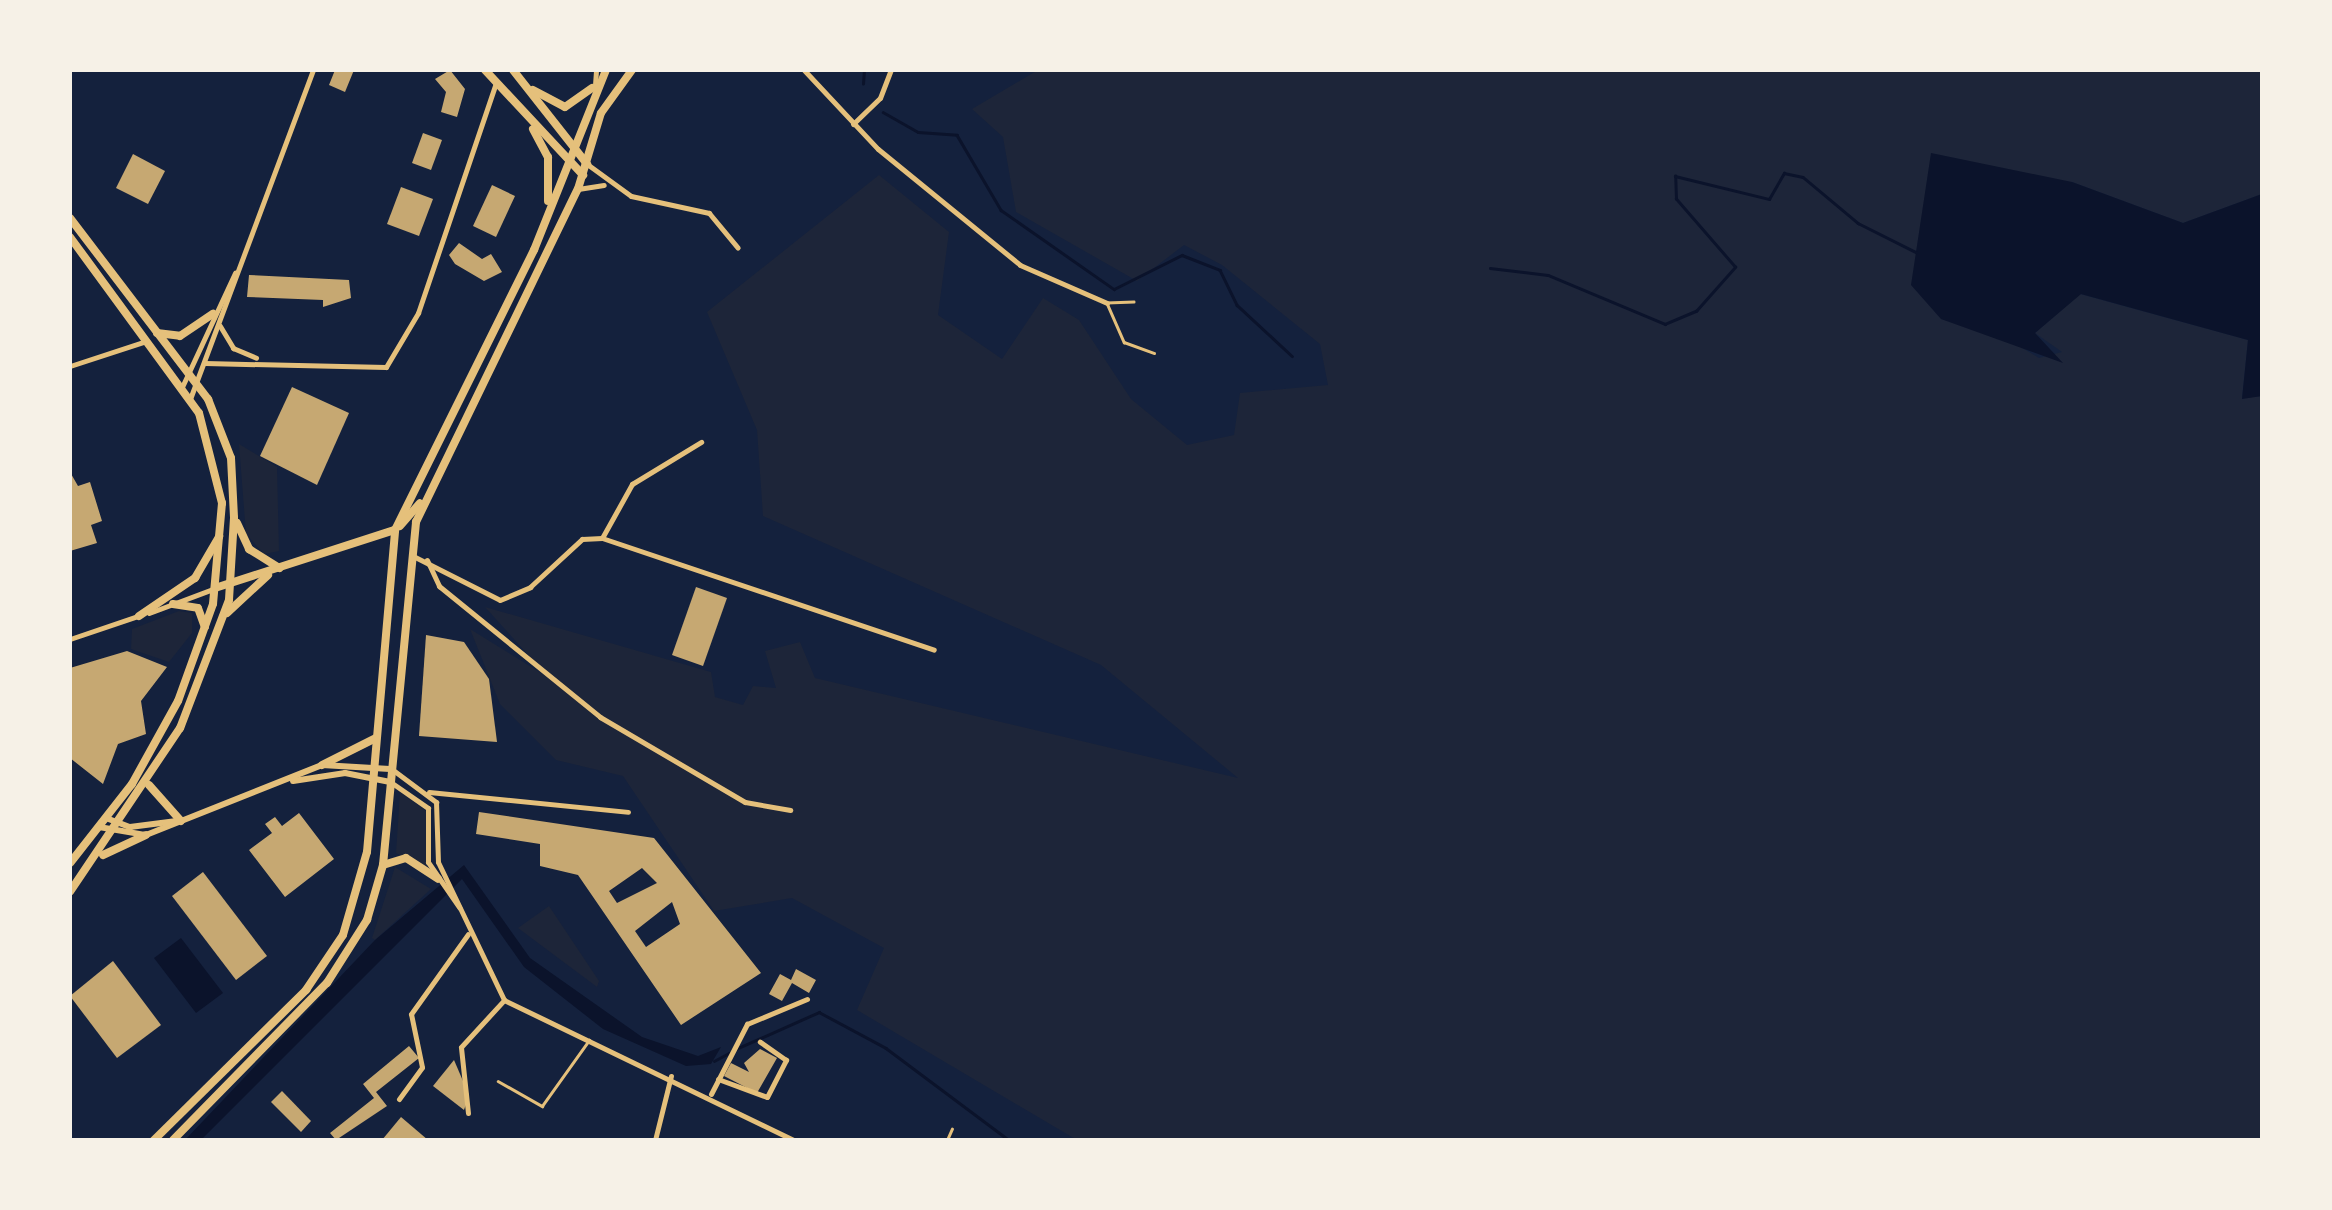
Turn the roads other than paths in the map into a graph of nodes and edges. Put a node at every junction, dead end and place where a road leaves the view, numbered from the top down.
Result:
1 (313, 70) edge
2 (485, 70) edge
3 (513, 70) edge
4 (596, 70) edge
5 (606, 70) edge
6 (632, 70) edge
7 (804, 70) edge
8 (891, 70) edge
9 (522, 81) junction
10 (496, 83) junction
11 (595, 85) junction
12 (521, 112) junction
13 (854, 124) junction
14 (572, 145) junction
15 (568, 161) junction
16 (587, 164) junction
17 (584, 175) junction
18 (607, 185) junction
19 (578, 188) junction
20 (70, 218) edge
21 (547, 220) junction
22 (70, 237) edge
23 (738, 248) dead end
24 (237, 270) junction
25 (1134, 302) dead end
26 (1107, 303) junction
27 (213, 314) junction
28 (220, 326) junction
29 (157, 333) junction
30 (146, 341) junction
31 (1154, 353) dead end
32 (258, 360) junction
33 (205, 363) junction
34 (70, 366) edge
35 (190, 373) junction
36 (197, 384) junction
37 (182, 386) junction
38 (190, 399) junction
39 (701, 442) dead end
40 (424, 500) junction
41 (234, 518) junction
42 (395, 530) junction
43 (222, 532) junction
44 (602, 538) junction
45 (410, 555) junction
46 (428, 560) junction
47 (280, 568) junction
48 (232, 582) junction
49 (216, 588) junction
50 (173, 604) junction
51 (139, 616) junction
52 (225, 616) junction
53 (205, 632) junction
54 (70, 640) edge
55 (934, 650) dead end
56 (376, 738) junction
57 (322, 765) junction
58 (374, 765) junction
59 (390, 769) junction
60 (373, 778) junction
61 (282, 782) junction
62 (390, 782) junction
63 (149, 785) junction
64 (430, 792) junction
65 (790, 810) dead end
66 (628, 812) dead end
67 (106, 818) junction
68 (181, 821) junction
69 (122, 826) junction
70 (99, 827) junction
71 (116, 834) junction
72 (146, 836) junction
73 (98, 857) junction
74 (70, 862) edge
75 (383, 865) junction
76 (441, 877) junction
77 (70, 892) edge
78 (460, 909) junction
79 (468, 934) junction
80 (504, 1000) junction
81 (807, 1000) dead end
82 (589, 1039) junction
83 (760, 1042) dead end
84 (672, 1076) junction
85 (718, 1079) junction
86 (498, 1081) dead end
87 (711, 1094) junction
88 (399, 1098) dead end
89 (468, 1113) dead end
90 (952, 1129) dead end
91 (154, 1140) edge
92 (174, 1140) edge
93 (656, 1140) edge
94 (793, 1140) edge
95 (947, 1140) edge

1 - 24 street
2 - 10 main road
3 - 9 main road
4 - 11 street
5 - 11 main road
6 - 16 main road
7 - 13 street
8 - 13 street
9 - 11 main road
9 - 14 main road
10 - 12 main road
10 - 32 street
11 - 14 main road
12 - 15 main road
12 - 21 main road
13 - 26 street
14 - 15 main road
14 - 16 main road
15 - 17 main road
15 - 21 main road
16 - 17 main road
16 - 18 street
17 - 19 main road
18 - 19 street
18 - 23 street
19 - 40 main road
20 - 29 main road
21 - 42 main road
22 - 30 main road
24 - 27 street
24 - 28 street
25 - 26 lane
26 - 31 lane
27 - 29 main road
27 - 35 street
28 - 32 street
28 - 33 street
29 - 35 main road
30 - 34 street
30 - 37 main road
32 - 33 street
33 - 36 street
35 - 36 main road
35 - 37 street
36 - 38 street
36 - 41 main road
37 - 38 main road
38 - 43 main road
39 - 44 street
40 - 42 main road
40 - 45 main road
41 - 47 main road
41 - 48 main road
42 - 47 main road
42 - 56 main road
43 - 49 main road
43 - 51 main road
44 - 46 street
44 - 55 street
45 - 46 street
45 - 59 main road
46 - 65 street
47 - 48 main road
47 - 52 main road
48 - 49 main road
48 - 52 main road
49 - 50 street
49 - 53 main road
50 - 51 street
50 - 53 main road
51 - 54 street
52 - 63 main road
53 - 67 main road
56 - 57 main road
56 - 58 main road
57 - 58 main road
57 - 61 main road
58 - 59 main road
58 - 60 main road
59 - 62 main road
59 - 64 street
60 - 61 main road
60 - 62 main road
60 - 91 main road
61 - 68 main road
62 - 75 main road
62 - 76 street
63 - 68 main road
63 - 69 main road
64 - 66 street
64 - 76 street
67 - 69 main road
67 - 70 main road
68 - 69 main road
68 - 72 main road
69 - 71 main road
70 - 71 main road
70 - 74 main road
71 - 72 main road
71 - 73 main road
72 - 73 main road
73 - 77 main road
75 - 76 main road
75 - 92 main road
76 - 78 street
76 - 78 street
78 - 79 street
79 - 80 street
79 - 88 street
80 - 82 street
80 - 89 street
81 - 85 street
82 - 84 street
82 - 86 lane
83 - 85 street
84 - 87 street
84 - 93 street
85 - 87 street
87 - 94 street
90 - 95 lane

